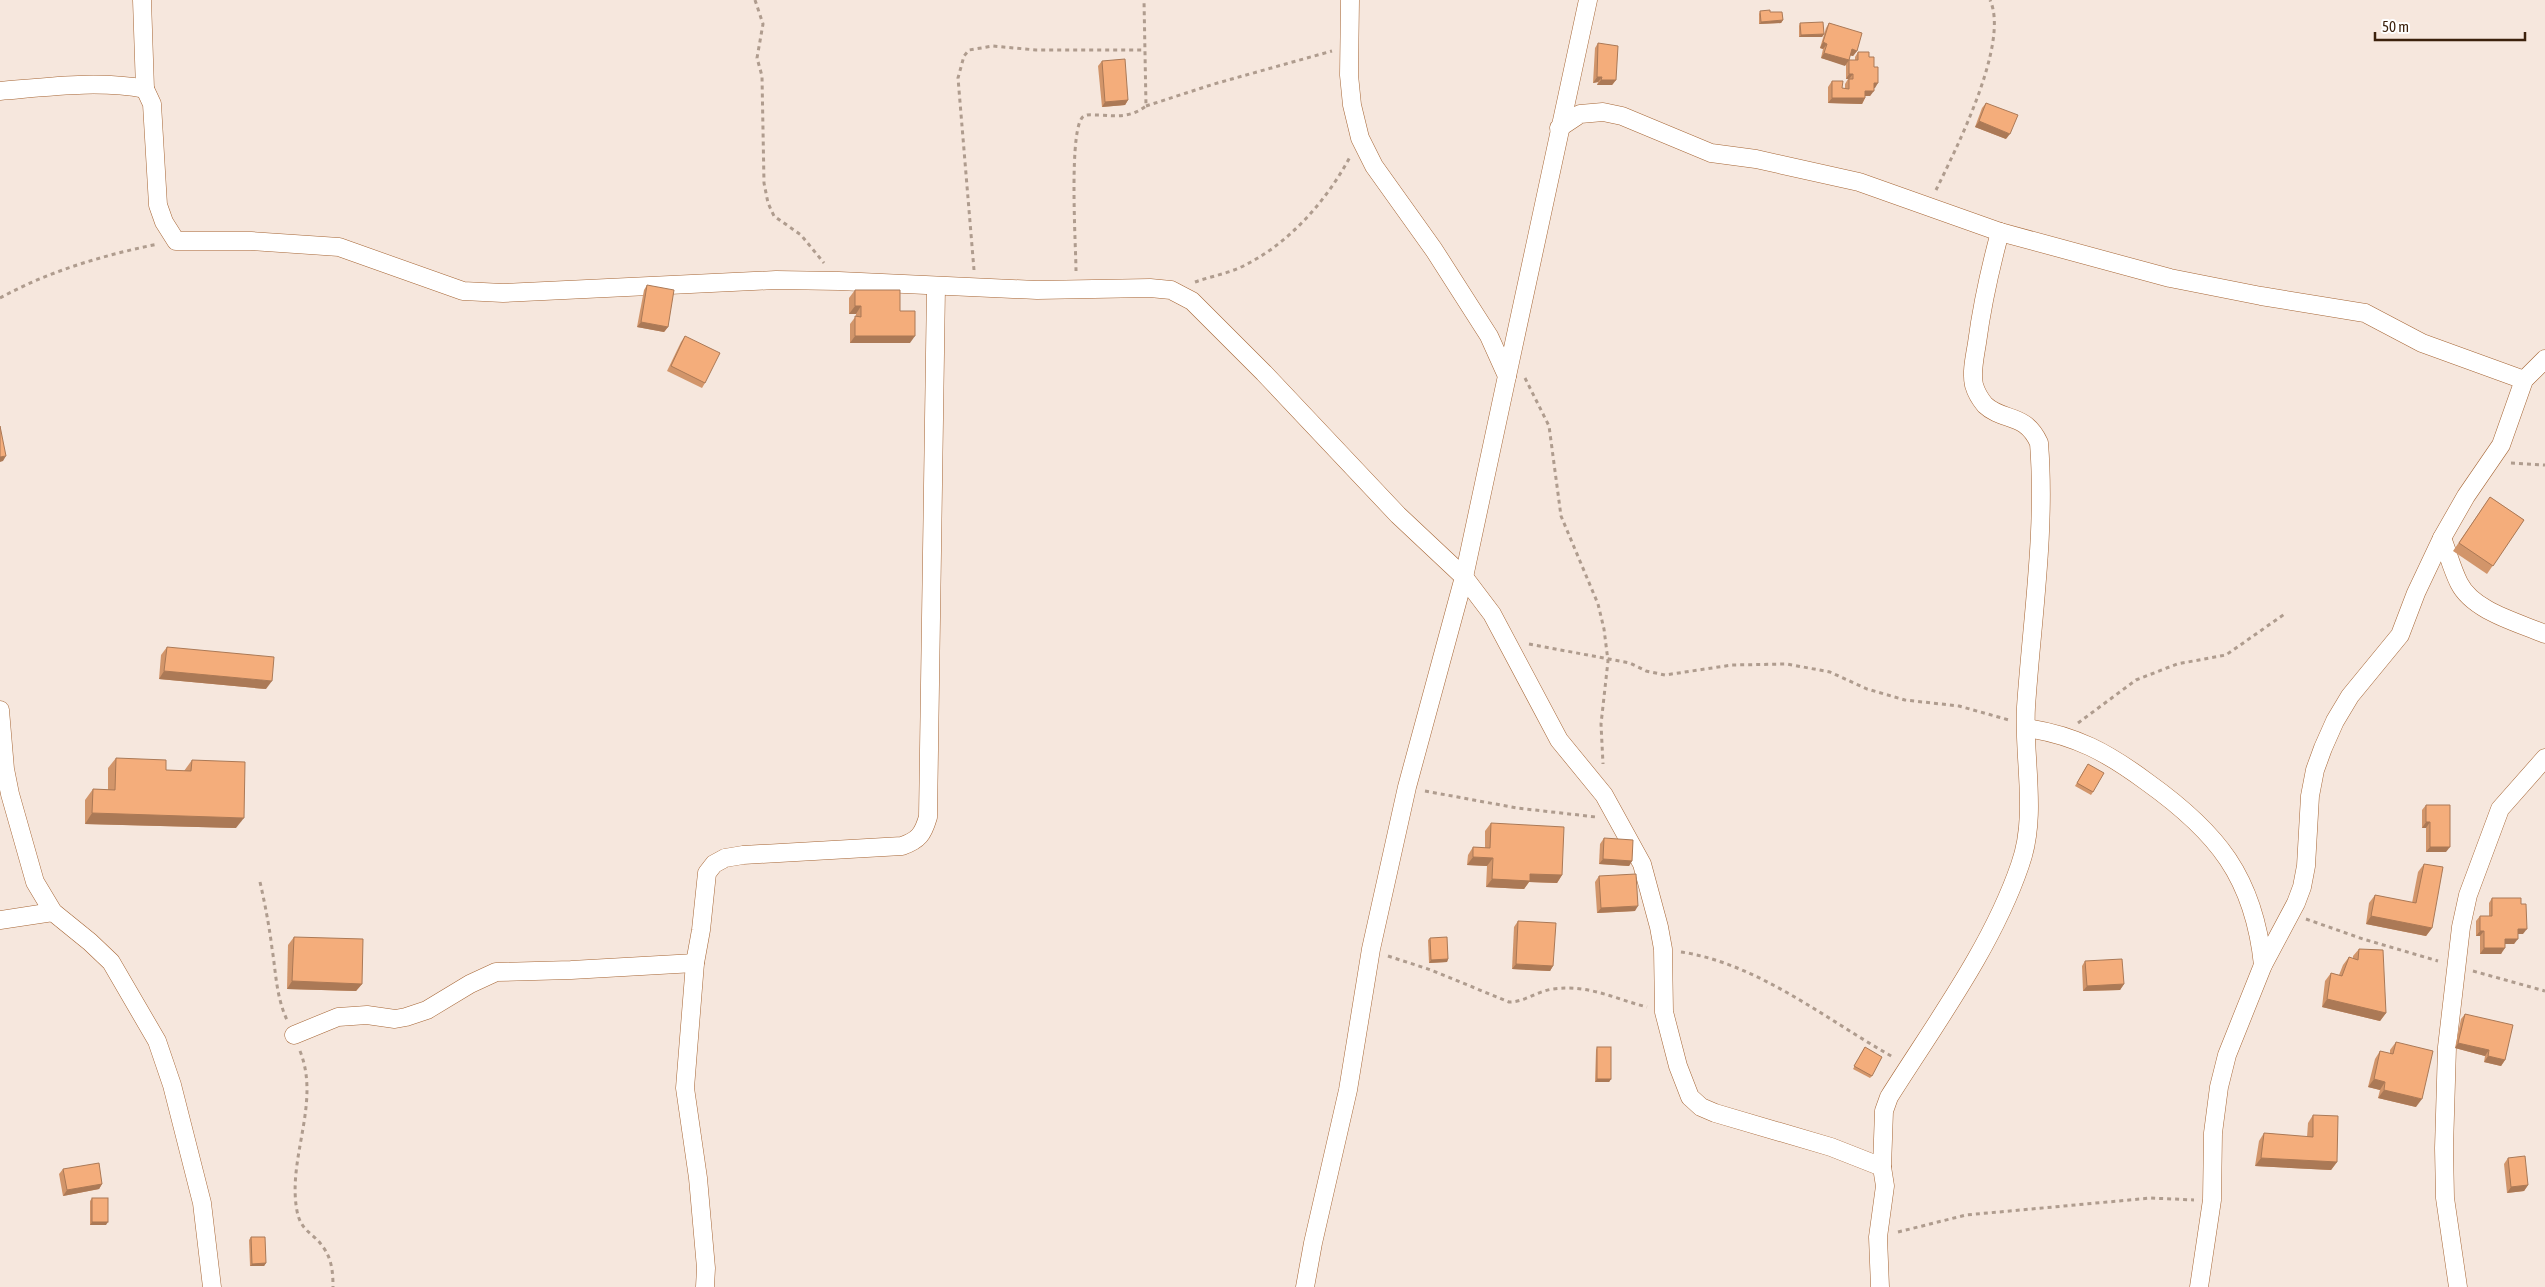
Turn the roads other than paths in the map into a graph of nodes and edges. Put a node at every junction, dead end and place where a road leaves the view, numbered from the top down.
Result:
1 (142, 0) edge
2 (1350, 0) edge
3 (1588, 0) edge
4 (145, 89) junction
5 (0, 91) edge
6 (1559, 128) junction
7 (2000, 232) junction
8 (936, 287) junction
9 (2545, 360) edge
10 (1507, 376) junction
11 (2524, 380) junction
12 (2442, 538) junction
13 (1464, 577) junction
14 (2545, 634) edge
15 (0, 710) edge
16 (2026, 727) junction
17 (2545, 758) edge
18 (53, 912) junction
19 (0, 920) edge
20 (695, 963) junction
21 (2263, 965) junction
22 (294, 1035) road end
23 (1882, 1167) junction
24 (212, 1287) edge
25 (705, 1287) edge
26 (1305, 1287) edge
27 (1880, 1287) edge
28 (2199, 1287) edge
29 (2458, 1287) edge

1 - 4 street
2 - 10 street
3 - 6 street
4 - 5 street
4 - 8 street
6 - 7 street
6 - 10 street
7 - 11 street
7 - 16 street
8 - 13 street
8 - 20 street
9 - 11 street
10 - 13 street
11 - 12 street
12 - 14 street
12 - 21 street
13 - 23 street
13 - 26 street
15 - 18 street
16 - 21 street
16 - 23 street
17 - 29 street
18 - 19 street
18 - 24 street
20 - 22 street
20 - 25 street
21 - 28 street
23 - 27 street

